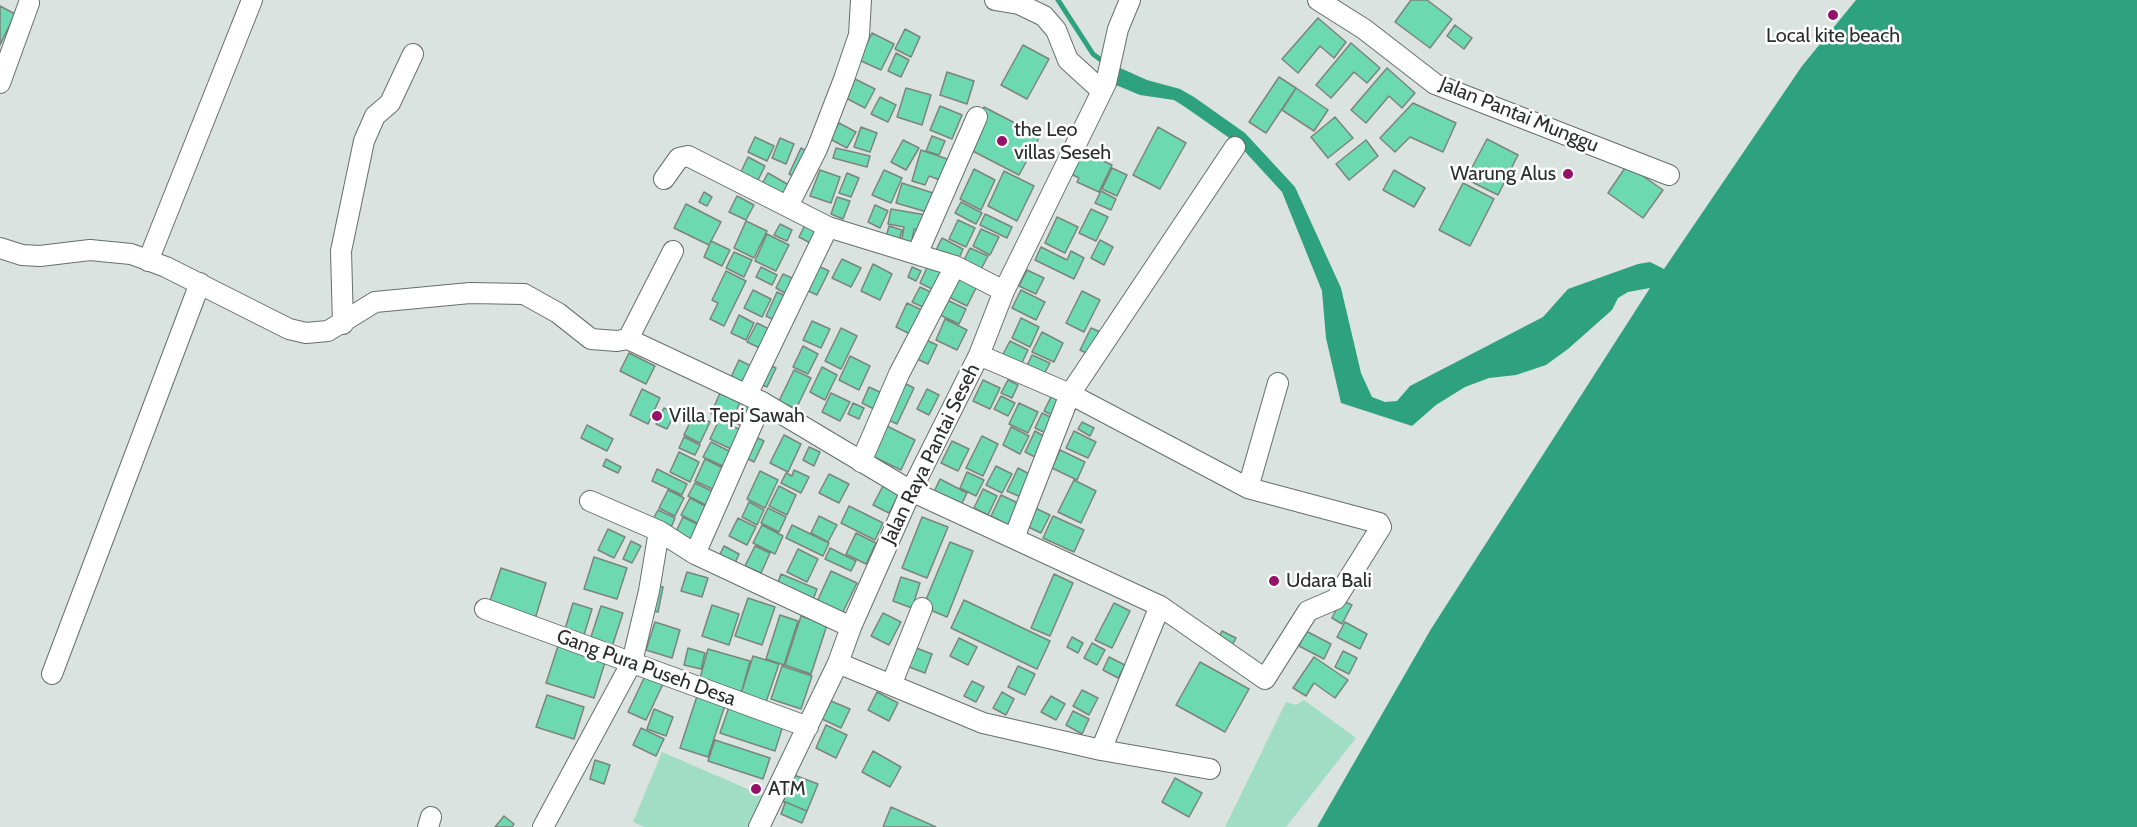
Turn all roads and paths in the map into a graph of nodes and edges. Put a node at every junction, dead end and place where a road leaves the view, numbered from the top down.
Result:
1 (252, 0) edge
2 (861, 0) edge
3 (995, 0) edge
4 (1130, 0) edge
5 (1318, 0) edge
6 (29, 3) dead end
7 (413, 54) dead end
8 (0, 83) edge
9 (1104, 87) junction
10 (977, 117) dead end
11 (1235, 147) dead end
12 (1669, 175) dead end
13 (664, 179) dead end
14 (788, 206) junction
15 (828, 227) junction
16 (0, 248) edge
17 (673, 251) dead end
18 (918, 252) junction
19 (148, 261) junction
20 (955, 266) junction
21 (200, 283) junction
22 (1004, 291) junction
23 (343, 324) junction
24 (628, 339) junction
25 (979, 356) junction
26 (1278, 383) dead end
27 (1070, 394) junction
28 (755, 398) junction
29 (861, 462) junction
30 (1248, 488) junction
31 (911, 491) junction
32 (590, 501) dead end
33 (659, 531) junction
34 (1014, 538) junction
35 (695, 554) junction
36 (1160, 606) junction
37 (922, 608) dead end
38 (485, 609) dead end
39 (851, 627) junction
40 (840, 657) junction
41 (632, 662) junction
42 (52, 674) dead end
43 (892, 683) junction
44 (808, 727) junction
45 (1101, 750) junction
46 (1210, 769) dead end
47 (543, 827) edge
48 (759, 827) edge

1 - 19 street
2 - 14 street
3 - 9 street
4 - 9 street, Jalan Raya Pantai Seseh
5 - 12 street, Jalan Pantai Munggu
6 - 8 street
7 - 23 street
9 - 22 street, Jalan Raya Pantai Seseh
10 - 18 street
11 - 27 street
13 - 14 street
14 - 15 street
15 - 18 street
15 - 28 street
16 - 19 street
17 - 24 street
18 - 20 street
19 - 21 street
20 - 22 street
20 - 29 street
21 - 23 street
21 - 42 street
22 - 25 street, Jalan Raya Pantai Seseh
23 - 24 street
24 - 28 street
25 - 27 street
25 - 31 street, Jalan Raya Pantai Seseh
26 - 30 street
27 - 30 street
27 - 34 street
28 - 29 street
28 - 35 street
29 - 31 street
30 - 36 street
31 - 34 street
31 - 39 street, Jalan Raya Pantai Seseh
32 - 33 street
33 - 35 street
33 - 41 street
34 - 36 street
35 - 39 street
36 - 45 street
37 - 43 street
38 - 41 street, Gang Pura Puseh Desa
39 - 40 street, Jalan Raya Pantai Seseh
40 - 43 street
40 - 44 street, Jalan Raya Pantai Seseh
41 - 44 street, Gang Pura Puseh Desa
41 - 47 street
43 - 45 street
44 - 48 street, Jalan Raya Pantai Seseh
45 - 46 street

